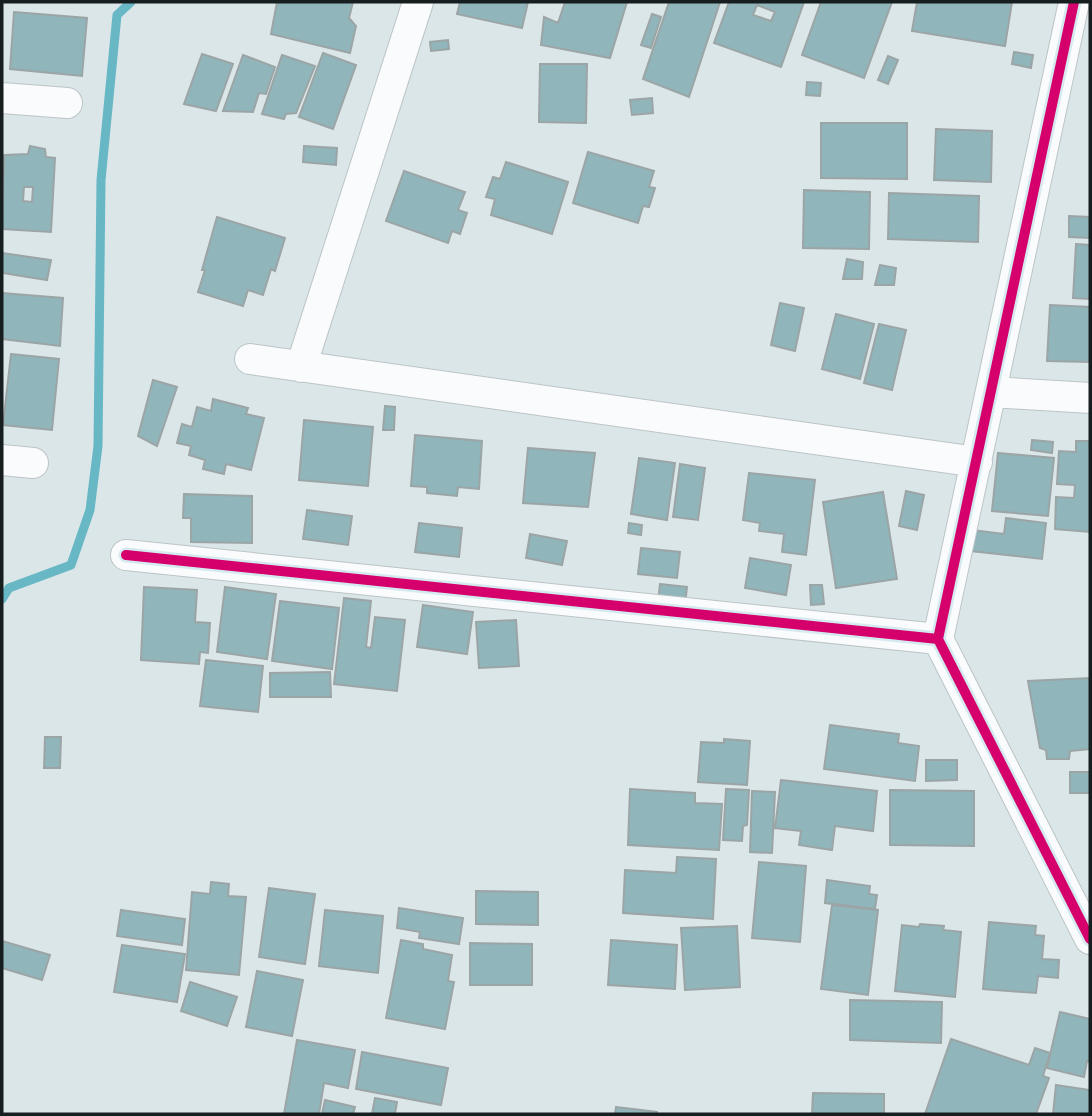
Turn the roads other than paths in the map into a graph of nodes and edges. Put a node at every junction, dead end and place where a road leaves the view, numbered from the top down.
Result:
1 (418, 2) edge
2 (1074, 2) edge
3 (2, 99) edge
4 (68, 103) dead end
5 (250, 359) dead end
6 (301, 367) junction
7 (991, 392) junction
8 (1090, 398) edge
9 (2, 460) edge
10 (977, 461) junction
11 (33, 463) dead end
12 (126, 555) dead end
13 (938, 639) junction
14 (1090, 939) edge

1 - 6 street
2 - 7 street
3 - 4 street
5 - 6 street
6 - 10 street
7 - 8 street
7 - 10 street
9 - 11 street
10 - 13 street
12 - 13 street
13 - 14 street

